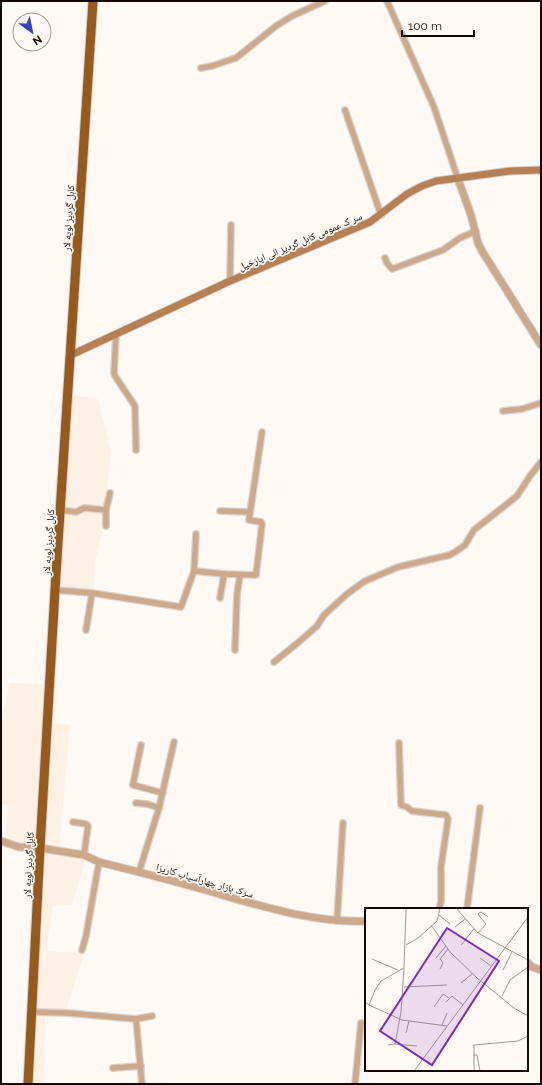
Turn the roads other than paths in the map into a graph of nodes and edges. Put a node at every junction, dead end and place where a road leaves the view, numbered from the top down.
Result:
1 (93, 1) edge
2 (325, 1) edge
3 (387, 1) edge
4 (201, 68) dead end
5 (345, 110) dead end
6 (541, 170) edge
7 (458, 179) junction
8 (381, 215) junction
9 (230, 225) dead end
10 (476, 231) junction
11 (386, 258) dead end
12 (230, 281) junction
13 (116, 334) junction
14 (541, 344) edge
15 (71, 354) junction
16 (541, 403) edge
17 (503, 411) dead end
18 (262, 432) dead end
19 (136, 450) dead end
20 (541, 462) edge
21 (110, 493) dead end
22 (61, 510) junction
23 (106, 510) junction
24 (220, 511) dead end
25 (250, 512) junction
26 (106, 526) dead end
27 (196, 534) dead end
28 (194, 571) junction
29 (224, 574) junction
30 (240, 575) junction
31 (55, 590) junction
32 (92, 593) junction
33 (220, 598) dead end
34 (86, 630) dead end
35 (235, 650) dead end
36 (274, 662) dead end
37 (174, 742) dead end
38 (399, 743) dead end
39 (141, 745) dead end
40 (163, 793) junction
41 (136, 803) dead end
42 (159, 808) junction
43 (480, 808) dead end
44 (72, 822) dead end
45 (343, 823) dead end
46 (1, 841) edge
47 (40, 848) junction
48 (84, 855) junction
49 (99, 862) junction
50 (139, 872) junction
51 (439, 908) edge
52 (468, 908) edge
53 (337, 921) junction
54 (365, 921) edge
55 (82, 950) dead end
56 (528, 963) edge
57 (541, 970) edge
58 (33, 1012) junction
59 (152, 1016) dead end
60 (136, 1019) junction
61 (360, 1023) dead end
62 (141, 1066) junction
63 (113, 1068) dead end
64 (28, 1084) edge
65 (142, 1084) edge
66 (355, 1084) edge

1 - 15 highway, کابل گردیز لویه لار
2 - 4 street
3 - 7 street
5 - 8 street
6 - 7 main road, سر ک عمومی کابل گردیز الی ایازخیل
7 - 8 main road, سر ک عمومی کابل گردیز الی ایازخیل
7 - 10 street
8 - 12 main road, سر ک عمومی کابل گردیز الی ایازخیل
9 - 12 street
10 - 11 street
10 - 14 street
12 - 13 main road, سر ک عمومی کابل گردیز الی ایازخیل
13 - 15 main road, سر ک عمومی کابل گردیز الی ایازخیل
13 - 19 street
15 - 22 highway, کابل گردیز لویه لار
16 - 17 street
18 - 25 street
20 - 36 street
21 - 23 street
22 - 23 street
22 - 31 highway, کابل گردیز لویه لار
23 - 26 street
24 - 25 street
25 - 30 street
27 - 28 street
28 - 29 street
28 - 32 street
29 - 30 street
29 - 33 street
30 - 35 street
31 - 32 street
31 - 47 highway, کابل گردیز لویه لار
32 - 34 street
37 - 40 street
38 - 51 street
39 - 40 street
40 - 42 street
41 - 42 street
42 - 50 street
43 - 52 street
44 - 48 street
45 - 53 street
46 - 47 street, سرک بازار چهارآسیاب کاریزا
47 - 48 street, سرک بازار چهارآسیاب کاریزا
47 - 58 highway, کابل گردیز لویه لار
48 - 49 street, سرک بازار چهارآسیاب کاریزا
49 - 50 street, سرک بازار چهارآسیاب کاریزا
49 - 55 street
50 - 53 street, سرک بازار چهارآسیاب کاریزا
53 - 54 street, سرک بازار چهارآسیاب کاریزا
56 - 57 street
58 - 60 street
58 - 64 highway, کابل گردیز لویه لار
59 - 60 street
60 - 62 street
61 - 66 street
62 - 63 street
62 - 65 street

